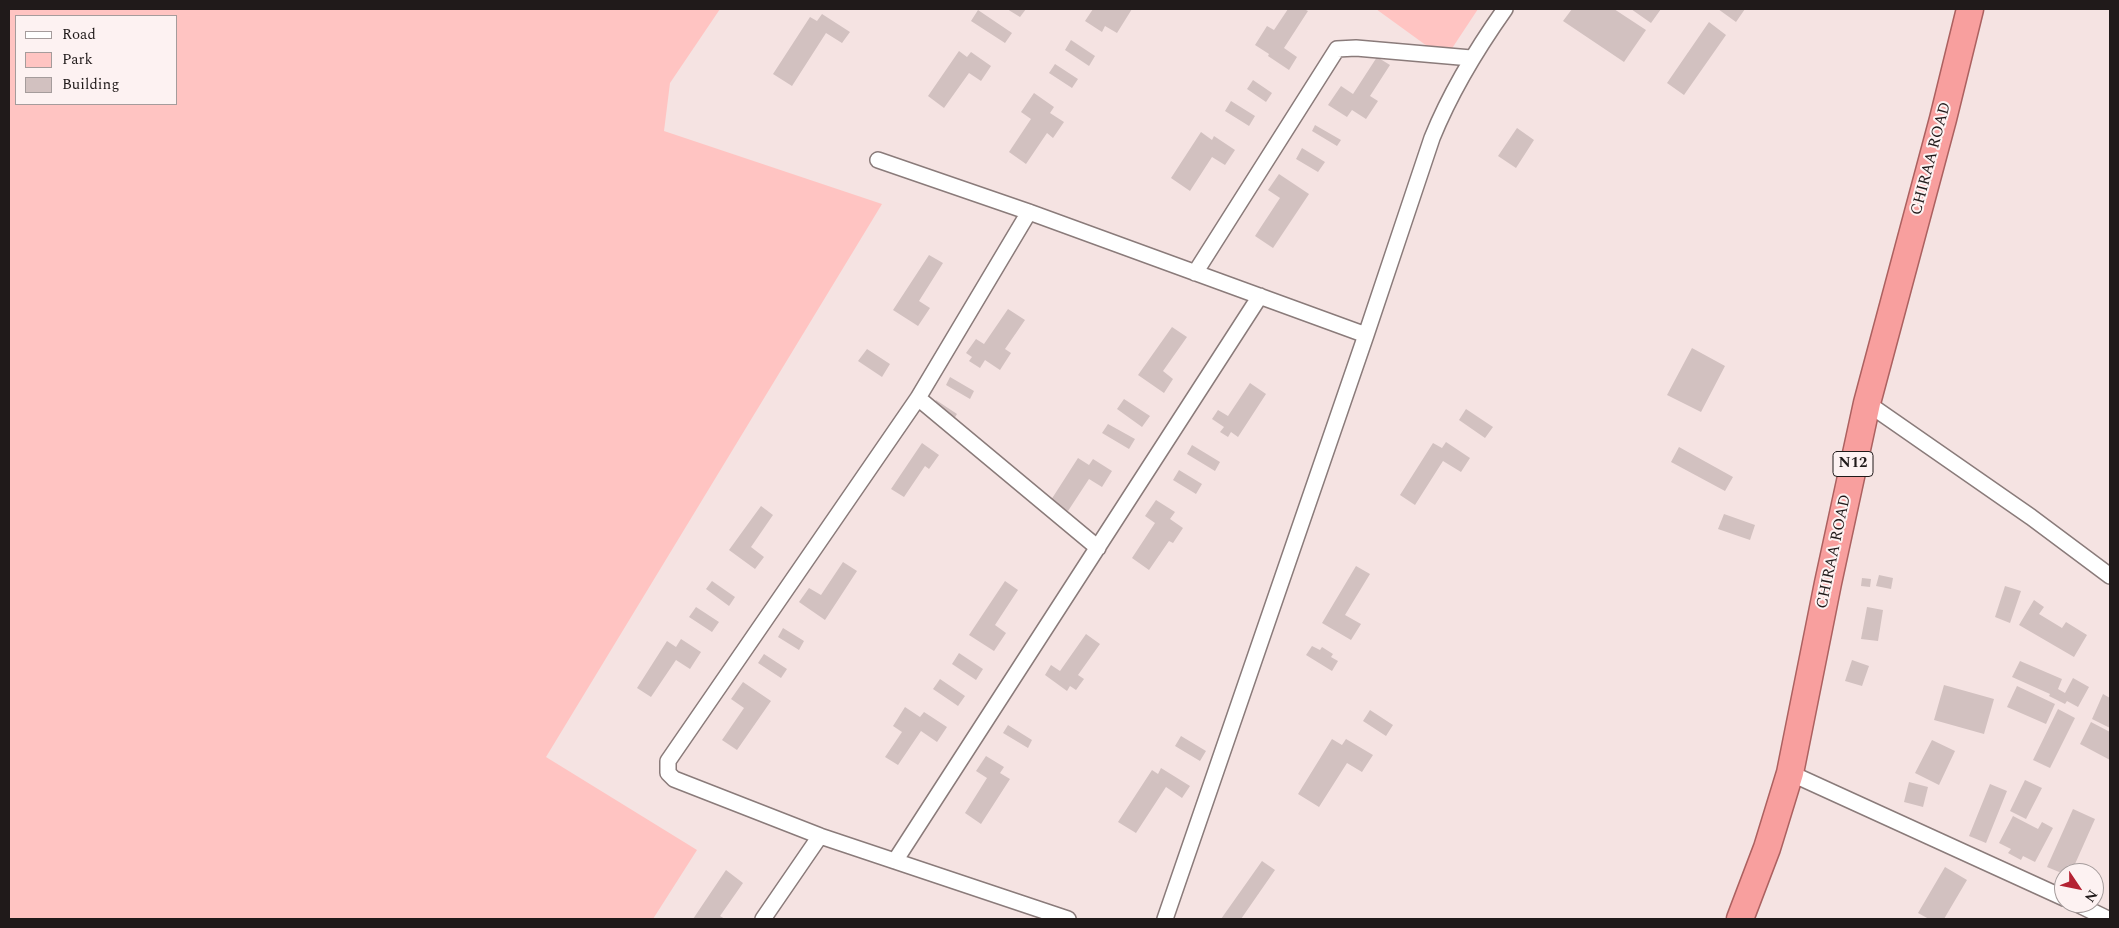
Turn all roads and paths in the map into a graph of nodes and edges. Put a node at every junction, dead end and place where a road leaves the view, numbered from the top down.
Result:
1 (1505, 9) edge
2 (1970, 9) edge
3 (1471, 58) junction
4 (878, 160) dead end
5 (1029, 212) junction
6 (1195, 273) junction
7 (1260, 296) junction
8 (1366, 335) junction
9 (918, 398) junction
10 (1867, 403) junction
11 (1098, 548) junction
12 (2110, 576) edge
13 (1790, 772) junction
14 (820, 836) junction
15 (895, 861) junction
16 (2054, 893) edge
17 (2096, 913) edge
18 (762, 919) edge
19 (1068, 919) edge
20 (1165, 919) edge
21 (1740, 919) edge
22 (2108, 919) edge

1 - 3 street
2 - 10 highway, CHIRAA ROAD / N12
3 - 6 street
3 - 8 street
4 - 5 street
5 - 6 street
5 - 9 street
6 - 7 street
7 - 8 street
7 - 11 street
8 - 20 street
9 - 11 street
9 - 14 street
10 - 12 street
10 - 13 highway, CHIRAA ROAD / N12
11 - 15 street
13 - 16 street
13 - 21 highway, CHIRAA ROAD / N12
14 - 15 street
14 - 18 street
15 - 19 street
17 - 22 street

